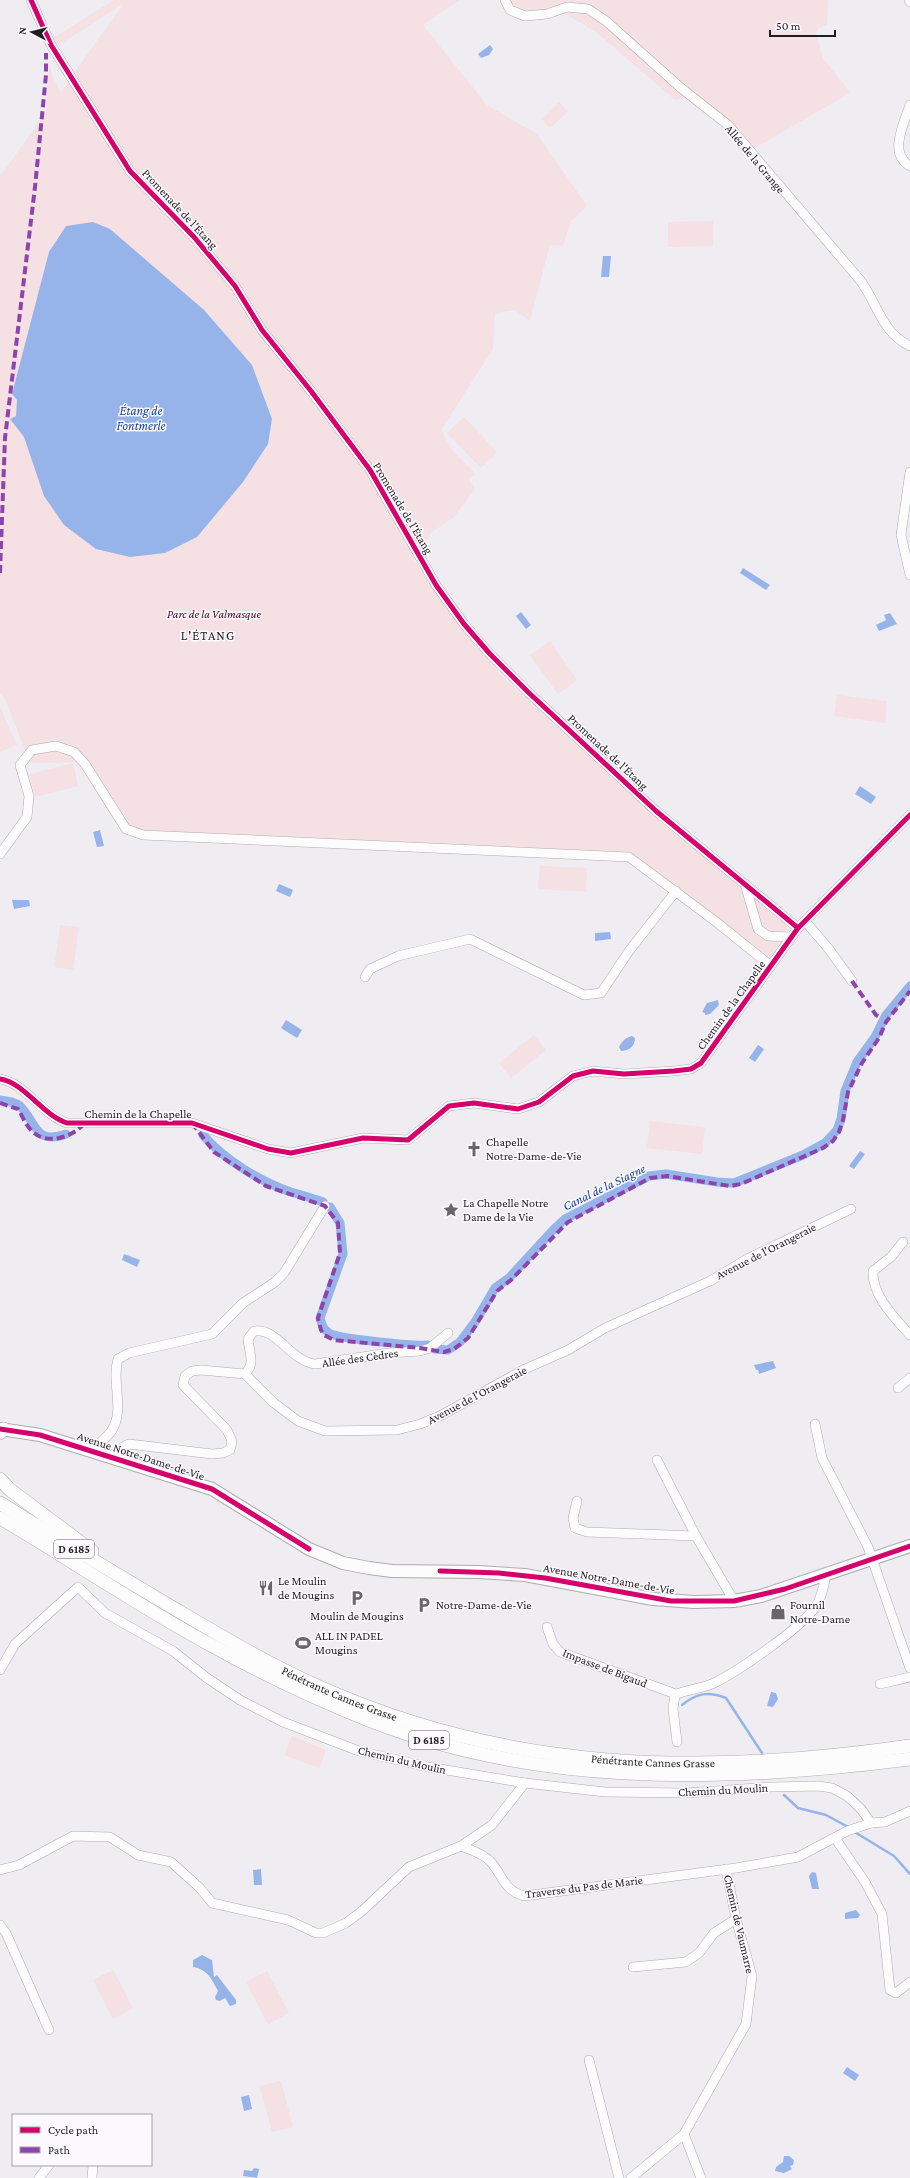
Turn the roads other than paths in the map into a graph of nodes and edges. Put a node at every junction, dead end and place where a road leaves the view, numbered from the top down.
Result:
1 (31, 0) edge
2 (505, 0) edge
3 (910, 105) edge
4 (910, 166) edge
5 (910, 346) edge
6 (910, 472) edge
7 (910, 575) edge
8 (910, 815) edge
9 (0, 854) edge
10 (745, 884) junction
11 (676, 891) junction
12 (805, 920) junction
13 (798, 928) junction
14 (791, 937) junction
15 (771, 966) junction
16 (365, 977) dead end
17 (852, 981) dead end
18 (0, 1079) edge
19 (325, 1206) dead end
20 (851, 1209) dead end
21 (903, 1242) dead end
22 (448, 1333) dead end
23 (910, 1335) edge
24 (245, 1374) junction
25 (910, 1378) edge
26 (898, 1388) dead end
27 (816, 1424) dead end
28 (1, 1430) edge
29 (92, 1451) junction
30 (117, 1459) junction
31 (656, 1460) dead end
32 (0, 1479) edge
33 (577, 1501) dead end
34 (0, 1503) edge
35 (0, 1518) edge
36 (696, 1536) junction
37 (910, 1546) edge
38 (872, 1559) junction
39 (826, 1574) junction
40 (149, 1594) junction
41 (734, 1600) junction
42 (547, 1627) dead end
43 (910, 1668) edge
44 (0, 1670) edge
45 (910, 1677) edge
46 (880, 1684) dead end
47 (675, 1695) junction
48 (677, 1742) dead end
49 (910, 1746) edge
50 (910, 1759) edge
51 (525, 1783) junction
52 (910, 1811) edge
53 (871, 1823) junction
54 (835, 1838) junction
55 (462, 1846) junction
56 (726, 1869) junction
57 (0, 1870) edge
58 (736, 1919) junction
59 (0, 1925) edge
60 (634, 1967) dead end
61 (910, 1982) edge
62 (49, 2030) dead end
63 (589, 2060) dead end
64 (684, 2134) junction
65 (48, 2166) edge
66 (93, 2166) edge
67 (38, 2178) edge
68 (92, 2178) edge
69 (619, 2178) edge
70 (631, 2178) edge
71 (701, 2178) edge

1 - 10 street, Promenade de l'Étang
2 - 5 street, Allée de la Grange
3 - 4 street
6 - 7 street
8 - 12 street, Chemin de la Chapelle
9 - 11 street
10 - 13 street, Promenade de l'Étang
10 - 14 street
11 - 15 street
11 - 16 street
12 - 13 street, Chemin de la Chapelle
12 - 17 street
13 - 14 street, Chemin de la Chapelle
14 - 15 street, Chemin de la Chapelle
15 - 18 street, Chemin de la Chapelle
19 - 29 street
20 - 24 street, Avenue de l'Orangeraie
21 - 23 street
22 - 24 street, Allée des Cèdres
24 - 30 street
25 - 26 street
27 - 38 street
28 - 29 main road, Avenue Notre-Dame-de-Vie
29 - 30 main road, Avenue Notre-Dame-de-Vie
30 - 41 main road, Avenue Notre-Dame-de-Vie
31 - 36 street
32 - 40 highway
33 - 36 street
34 - 40 highway, Pénétrante Cannes Grasse / D 6185
35 - 50 highway, Pénétrante Cannes Grasse / D 6185
36 - 41 street
37 - 38 main road, Avenue Notre-Dame-de-Vie
38 - 39 main road, Avenue Notre-Dame-de-Vie
38 - 43 street
39 - 41 main road, Avenue Notre-Dame-de-Vie
39 - 47 street
40 - 49 highway, Pénétrante Cannes Grasse / D 6185
42 - 47 street, Impasse de Bigaud
44 - 51 street, Chemin du Moulin
45 - 46 street
47 - 48 street
51 - 53 street, Chemin du Moulin
51 - 55 street
52 - 53 street, Chemin de Vaumarre
53 - 54 street, Chemin de Vaumarre
54 - 56 street, Chemin de Vaumarre
54 - 61 street
55 - 56 street, Traverse du Pas de Marie
55 - 57 street
56 - 58 street, Chemin de Vaumarre
58 - 60 street
58 - 64 street, Chemin de Vaumarre
59 - 62 street
63 - 69 street
64 - 70 street, Chemin de Vaumarre
64 - 71 street
65 - 67 street
66 - 68 street

